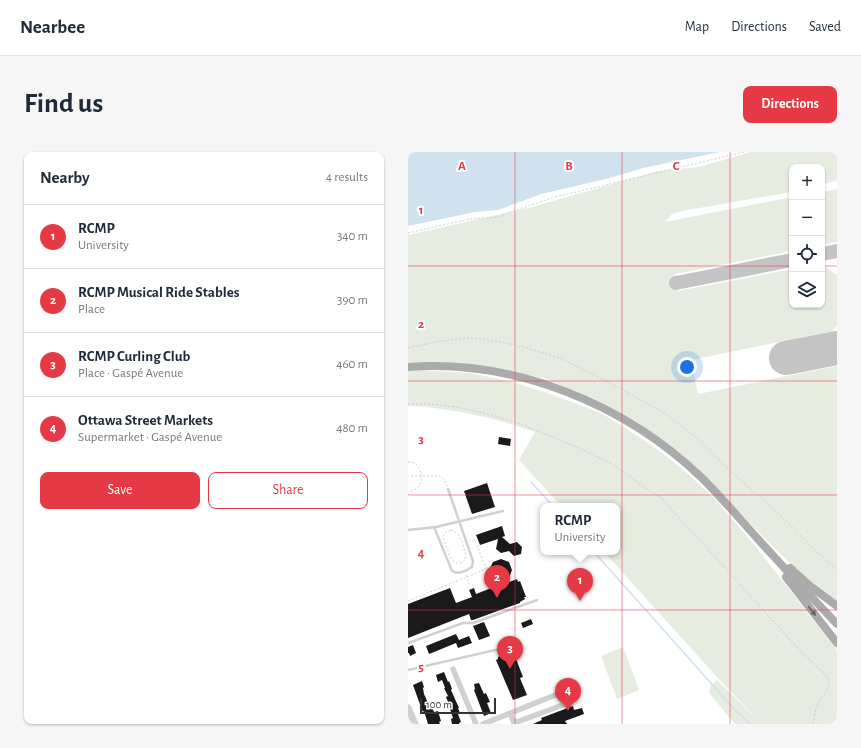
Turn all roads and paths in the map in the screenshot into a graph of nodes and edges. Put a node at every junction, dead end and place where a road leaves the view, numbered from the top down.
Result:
1 (744, 152) edge
2 (408, 233) edge
3 (408, 366) edge
4 (408, 404) edge
5 (408, 462) edge
6 (411, 476) dead end
7 (422, 476) junction
8 (448, 489) joint
9 (408, 491) edge
10 (503, 511) dead end
11 (459, 522) junction
12 (434, 527) junction
13 (408, 530) edge
14 (444, 540) joint
15 (764, 546) junction
16 (465, 571) junction
17 (470, 586) dead end
18 (537, 600) dead end
19 (837, 606) edge
20 (837, 624) edge
21 (837, 643) edge
22 (408, 644) edge
23 (504, 648) dead end
24 (453, 669) dead end
25 (408, 670) edge
26 (408, 708) edge
27 (510, 713) junction
28 (412, 723) edge
29 (476, 724) edge
30 (483, 724) edge
31 (514, 724) edge
32 (813, 724) edge

1 - 2 path
3 - 15 main road
4 - 32 path
5 - 7 path
6 - 7 path
7 - 8 path
7 - 9 path
8 - 11 lane
10 - 11 lane
11 - 12 lane
11 - 16 lane
12 - 13 lane
12 - 16 lane
14 - 14 path
15 - 19 main road
15 - 20 main road
15 -> 21 main road
16 - 17 path
18 - 22 lane
23 - 25 lane
24 - 29 street
26 - 28 street
27 - 30 street
27 - 31 street
27 - 31 street

